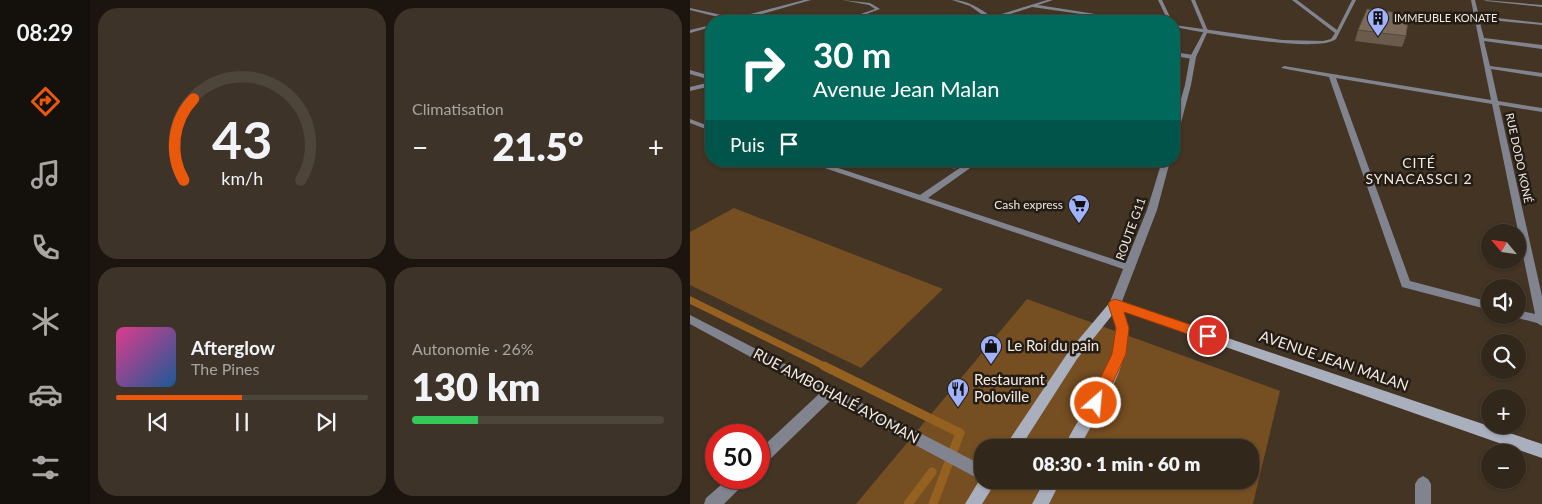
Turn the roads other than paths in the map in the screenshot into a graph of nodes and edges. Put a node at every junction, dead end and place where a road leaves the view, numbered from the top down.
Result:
1 (809, 0) edge
2 (844, 0) edge
3 (954, 0) edge
4 (975, 0) edge
5 (1051, 0) edge
6 (1160, 0) edge
7 (1193, 0) edge
8 (1294, 0) edge
9 (1354, 0) edge
10 (1474, 0) edge
11 (1486, 0) edge
12 (971, 6) junction
13 (1032, 6) junction
14 (1542, 6) edge
15 (690, 9) edge
16 (715, 15) edge
17 (754, 15) edge
18 (860, 15) edge
19 (986, 15) edge
20 (1008, 15) edge
21 (1096, 15) edge
22 (1167, 15) edge
23 (1477, 17) junction
24 (1542, 24) edge
25 (1180, 27) edge
26 (705, 28) edge
27 (1206, 31) junction
28 (690, 32) edge
29 (1337, 32) junction
30 (1482, 39) junction
31 (1542, 47) edge
32 (1180, 55) edge
33 (1193, 57) junction
34 (1488, 67) junction
35 (1284, 68) dead end
36 (690, 72) edge
37 (1542, 75) edge
38 (705, 76) edge
39 (1332, 76) junction
40 (705, 85) edge
41 (690, 89) edge
42 (1496, 102) junction
43 (1542, 110) edge
44 (1180, 113) edge
45 (690, 122) edge
46 (705, 127) edge
47 (826, 167) edge
48 (968, 167) edge
49 (1164, 167) edge
50 (921, 200) junction
51 (1130, 268) junction
52 (1115, 304) junction
53 (1481, 304) edge
54 (1526, 316) edge
55 (690, 319) edge
56 (1542, 321) edge
57 (829, 392) junction
58 (1017, 439) edge
59 (1076, 439) edge
60 (770, 449) edge
61 (1542, 451) edge
62 (974, 469) edge
63 (1423, 484) dead end
64 (728, 489) edge
65 (984, 489) edge
66 (1048, 489) edge
67 (712, 504) edge
68 (973, 504) edge
69 (1040, 504) edge
70 (1423, 504) edge

1 - 17 street
2 - 18 street
3 - 12 street
4 - 12 street
5 - 13 street
6 - 22 street
7 - 27 street
8 - 29 street
9 - 29 street
10 - 23 street, RUE DODO KONÉ
11 - 14 street
12 - 19 street
13 - 20 street
13 - 21 street
15 - 16 street
23 - 24 street
23 - 30 street, RUE DODO KONÉ
25 - 27 street
26 - 28 street
27 - 29 street
27 - 33 street
30 - 31 street
30 - 34 street, RUE DODO KONÉ
32 - 33 street
33 - 44 street
34 - 37 street
34 - 42 street, RUE DODO KONÉ
35 - 39 street
36 - 38 street
39 - 42 street
39 - 53 street
40 - 41 street
42 - 43 street
42 - 56 street, RUE DODO KONÉ
45 - 46 street
47 - 50 street
48 - 50 street
49 - 51 street, ROUTE G11
50 - 51 street
51 - 52 street, ROUTE G11
52 - 58 main road
52 - 59 main road
52 - 61 main road, AVENUE JEAN MALAN
54 - 56 street
55 - 57 street, RUE AMBOHALÉ AYOMAN
57 - 60 street
57 - 62 street, RUE AMBOHALÉ AYOMAN
63 - 70 street
64 - 67 street
65 - 68 main road
66 - 69 main road

